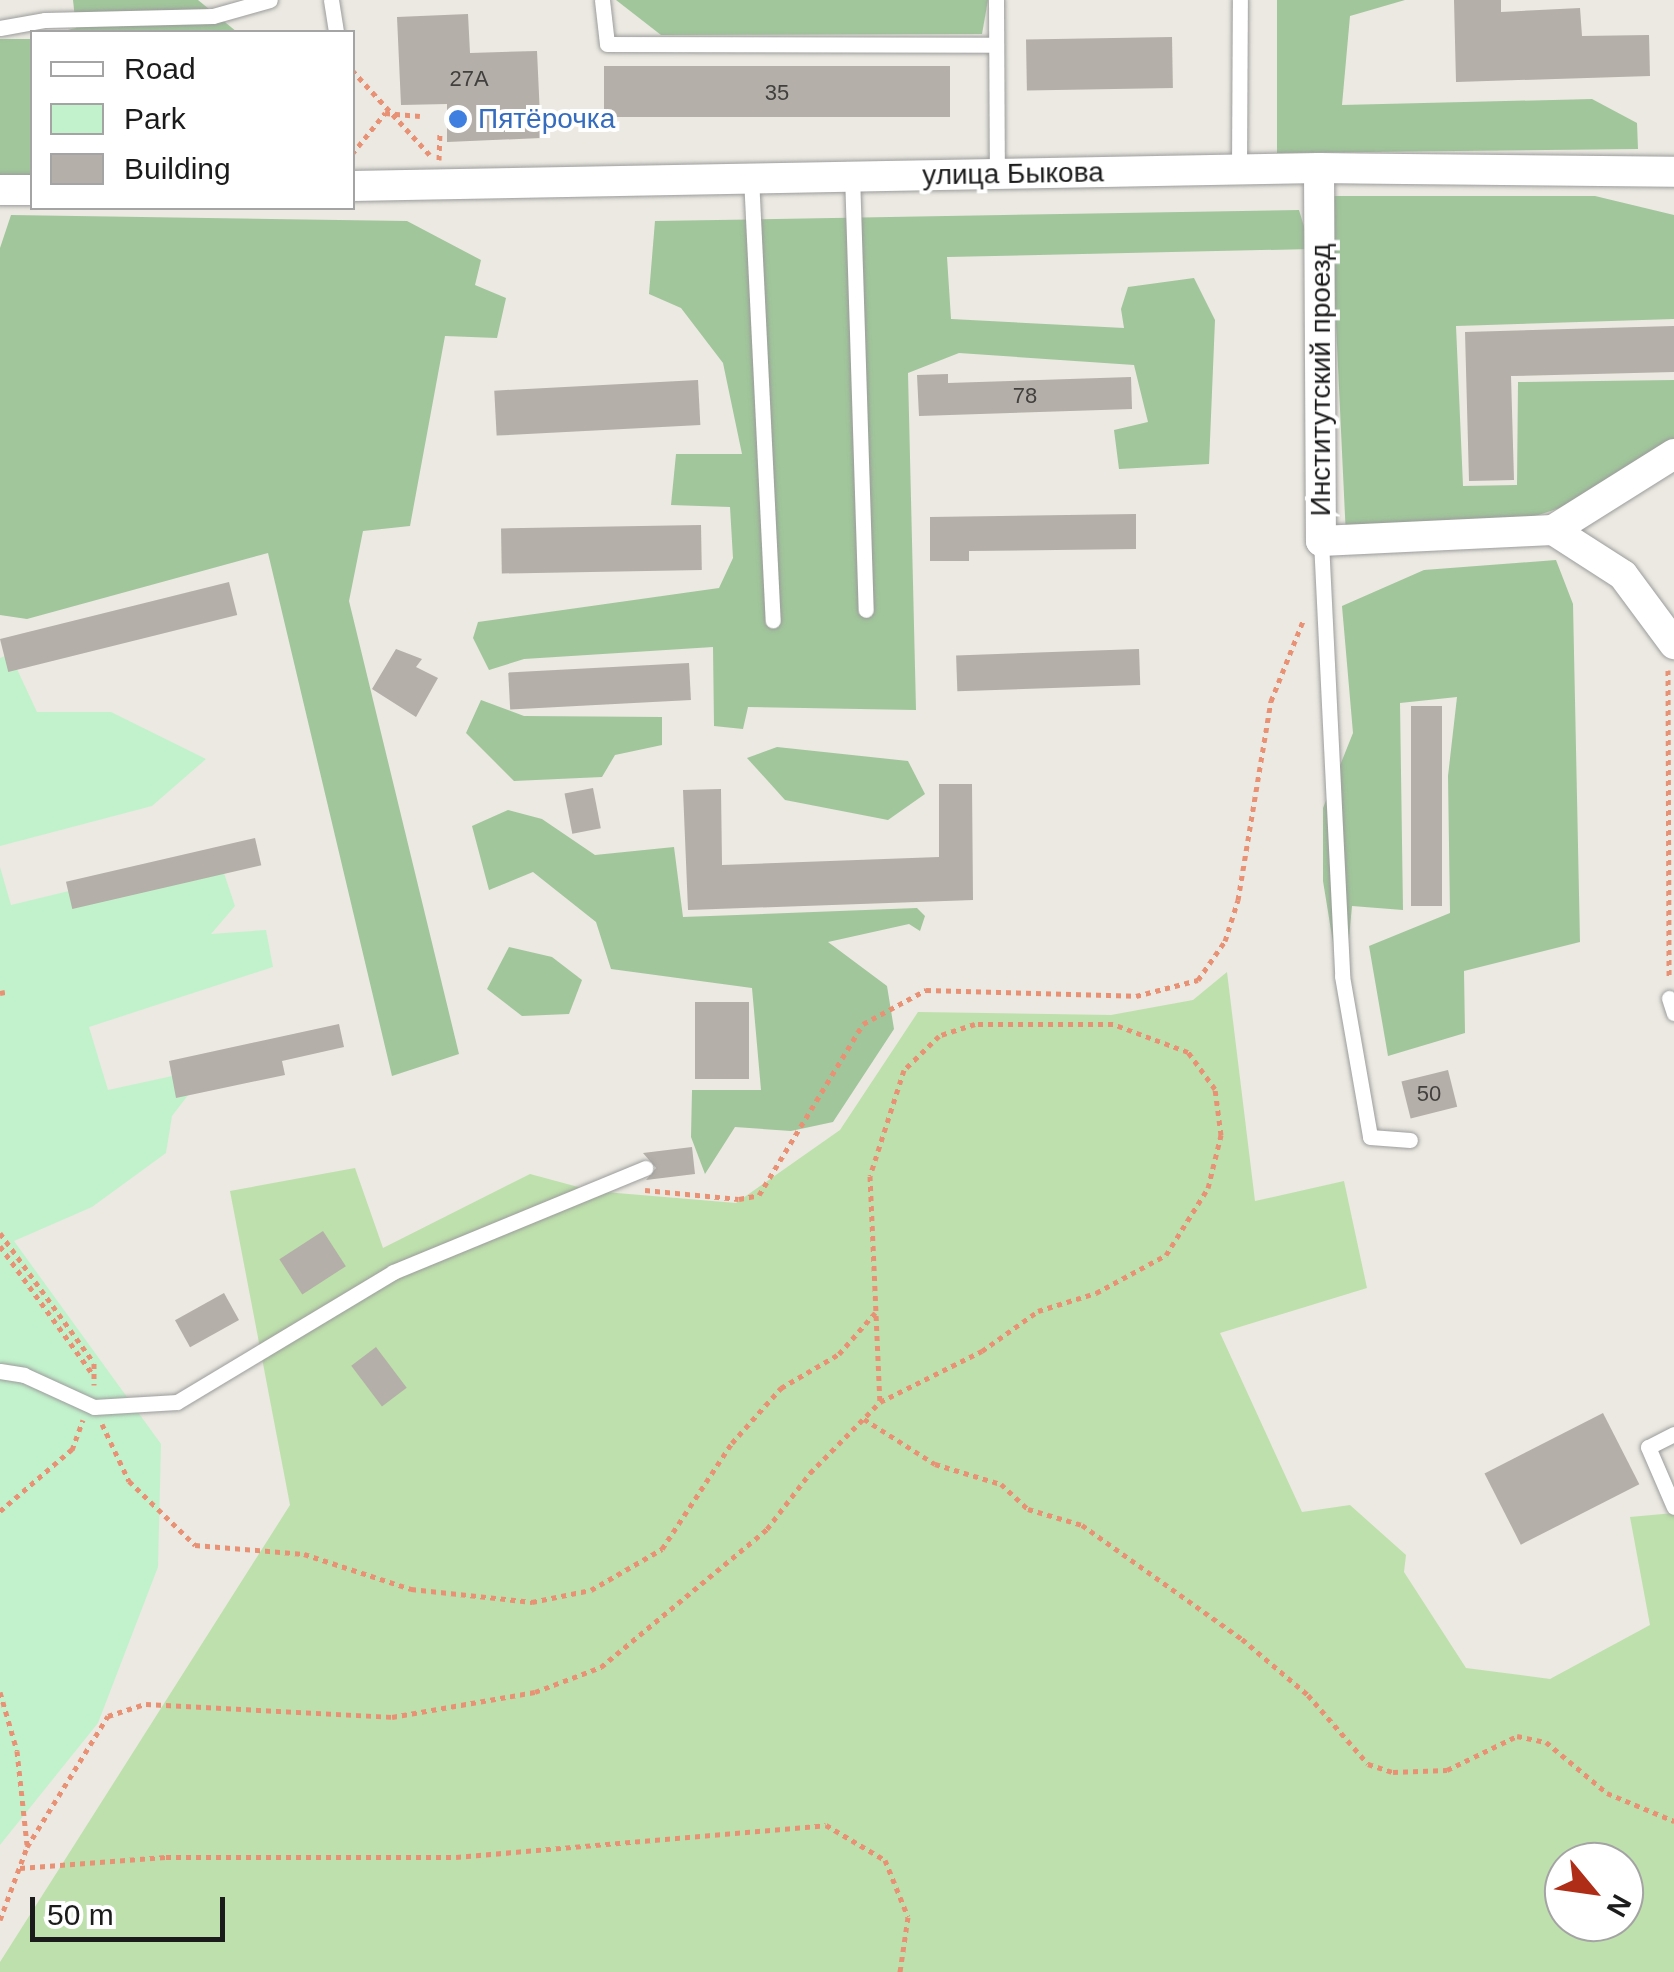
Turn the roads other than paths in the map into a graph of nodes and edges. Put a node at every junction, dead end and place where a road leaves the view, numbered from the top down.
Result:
1 (270, 0) edge
2 (331, 0) edge
3 (602, 0) edge
4 (996, 0) edge
5 (1240, 0) edge
6 (45, 20) junction
7 (0, 28) edge
8 (62, 30) edge
9 (336, 30) edge
10 (996, 45) junction
11 (1319, 168) junction
12 (1239, 170) junction
13 (1674, 172) edge
14 (852, 174) junction
15 (997, 175) junction
16 (751, 177) junction
17 (355, 186) edge
18 (0, 190) edge
19 (30, 190) edge
20 (1674, 454) edge
21 (1553, 530) junction
22 (1322, 541) junction
23 (866, 610) dead end
24 (774, 620) dead end
25 (1671, 641) edge
26 (1410, 1140) dead end
27 (645, 1168) dead end
28 (0, 1372) edge
29 (1674, 1434) edge
30 (1674, 1508) edge

1 - 6 lane
2 - 9 lane
3 - 10 lane
4 - 10 lane
5 - 12 lane
6 - 7 lane
6 - 8 lane
10 - 15 lane
11 - 12 street, улица Быкова
11 - 13 street, улица Быкова
11 - 22 street, Институтский проезд
12 - 15 street, улица Быкова
14 - 15 street, улица Быкова
14 - 16 street, улица Быкова
14 - 23 lane
16 - 17 street, улица Быкова
16 - 24 lane
18 - 19 street
20 - 21 street
21 - 22 street, Институтский проезд
21 - 25 street
22 - 26 lane
27 - 28 lane
29 - 30 lane

